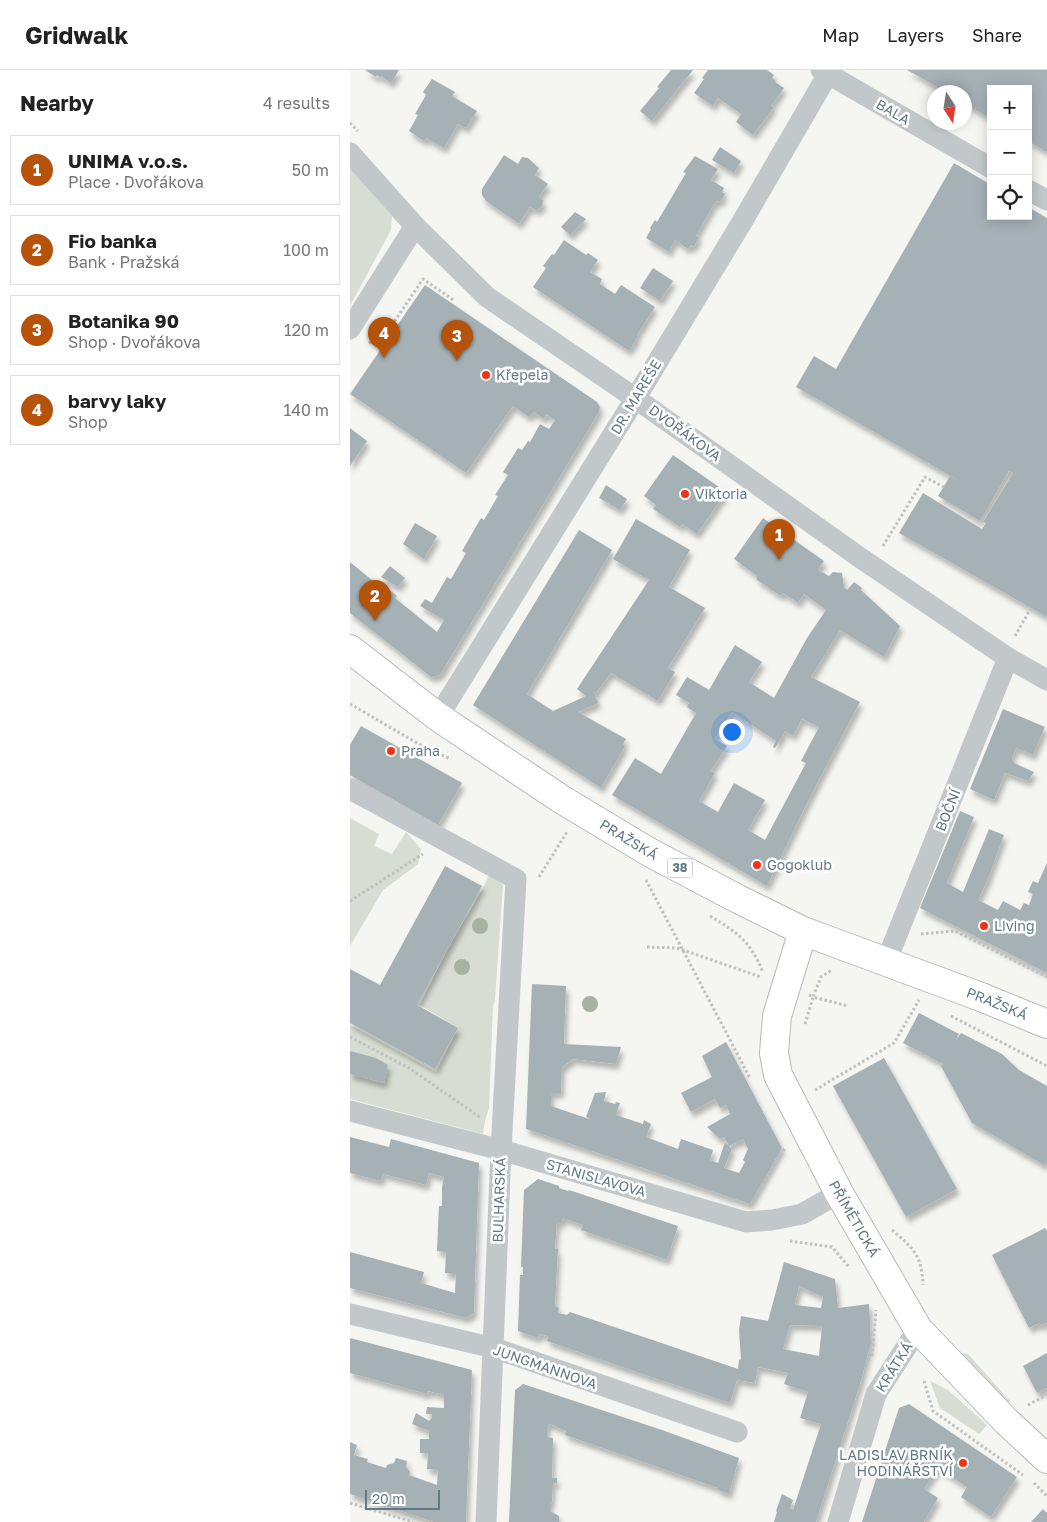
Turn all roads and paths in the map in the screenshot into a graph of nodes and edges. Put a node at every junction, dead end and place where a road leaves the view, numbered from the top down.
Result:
1 (824, 72) edge
2 (350, 153) edge
3 (987, 166) edge
4 (1032, 192) edge
5 (1047, 200) edge
6 (415, 226) junction
7 (350, 329) edge
8 (635, 398) junction
9 (944, 487) dead end
10 (880, 551) dead end
11 (1031, 608) dead end
12 (1011, 648) junction
13 (350, 649) edge
14 (1047, 680) edge
15 (350, 704) edge
16 (438, 717) junction
17 (458, 762) dead end
18 (350, 789) edge
19 (444, 839) junction
20 (643, 875) dead end
21 (350, 901) edge
22 (803, 931) junction
23 (898, 935) junction
24 (647, 947) dead end
25 (684, 951) junction
26 (886, 962) junction
27 (1047, 977) edge
28 (766, 979) dead end
29 (920, 998) dead end
30 (848, 1006) dead end
31 (1047, 1024) edge
32 (803, 1030) dead end
33 (350, 1037) edge
34 (753, 1085) dead end
35 (817, 1088) dead end
36 (350, 1111) edge
37 (786, 1146) dead end
38 (500, 1150) junction
39 (839, 1193) junction
40 (756, 1200) dead end
41 (890, 1228) dead end
42 (787, 1241) dead end
43 (855, 1274) dead end
44 (924, 1291) dead end
45 (873, 1304) dead end
46 (350, 1314) edge
47 (918, 1329) junction
48 (494, 1348) junction
49 (870, 1365) dead end
50 (924, 1381) dead end
51 (1047, 1395) edge
52 (1024, 1407) dead end
53 (737, 1432) dead end
54 (1047, 1459) edge
55 (1026, 1478) dead end
56 (1033, 1482) dead end
57 (1047, 1496) edge
58 (350, 1503) edge
59 (413, 1522) edge
60 (486, 1522) edge
61 (838, 1522) edge

1 - 3 street, BALA
1 - 8 street, DR. MAREŠE
2 - 6 street, DVOŘÁKOVA
4 - 5 street
6 - 7 street
6 - 8 street, DVOŘÁKOVA
8 - 12 street, DVOŘÁKOVA
8 - 16 street, DR. MAREŠE
9 - 10 path
11 - 12 path
12 - 14 street, DVOŘÁKOVA
12 - 23 street, BOČNÍ
13 - 16 main road, PRAŽSKÁ / 38
15 - 17 path
16 - 22 main road, PRAŽSKÁ / 38
18 - 19 street
19 - 21 path
19 - 38 street, BULHARSKÁ
20 - 25 path
22 - 26 main road, PRAŽSKÁ / 38
22 - 39 main road, PŘÍMĚTICKÁ
23 - 26 street, BOČNÍ
23 - 27 path
24 - 25 path
25 - 28 path
25 - 34 path
26 - 31 main road, PRAŽSKÁ / 38
29 - 35 path
30 - 32 path
33 - 38 path
36 - 38 street, STANISLAVOVA
37 - 40 path
38 - 39 street, STANISLAVOVA
38 - 48 street, BULHARSKÁ
39 - 47 main road, PŘÍMĚTICKÁ
41 - 44 path
42 - 43 path
45 - 49 path
46 - 48 street, JUNGMANNOVA
47 - 54 main road, PŘÍMĚTICKÁ
47 - 61 street, KRÁTKÁ
48 - 53 street, JUNGMANNOVA
48 - 60 street, BULHARSKÁ
50 - 55 path
51 - 52 path
56 - 57 path
58 - 59 path

